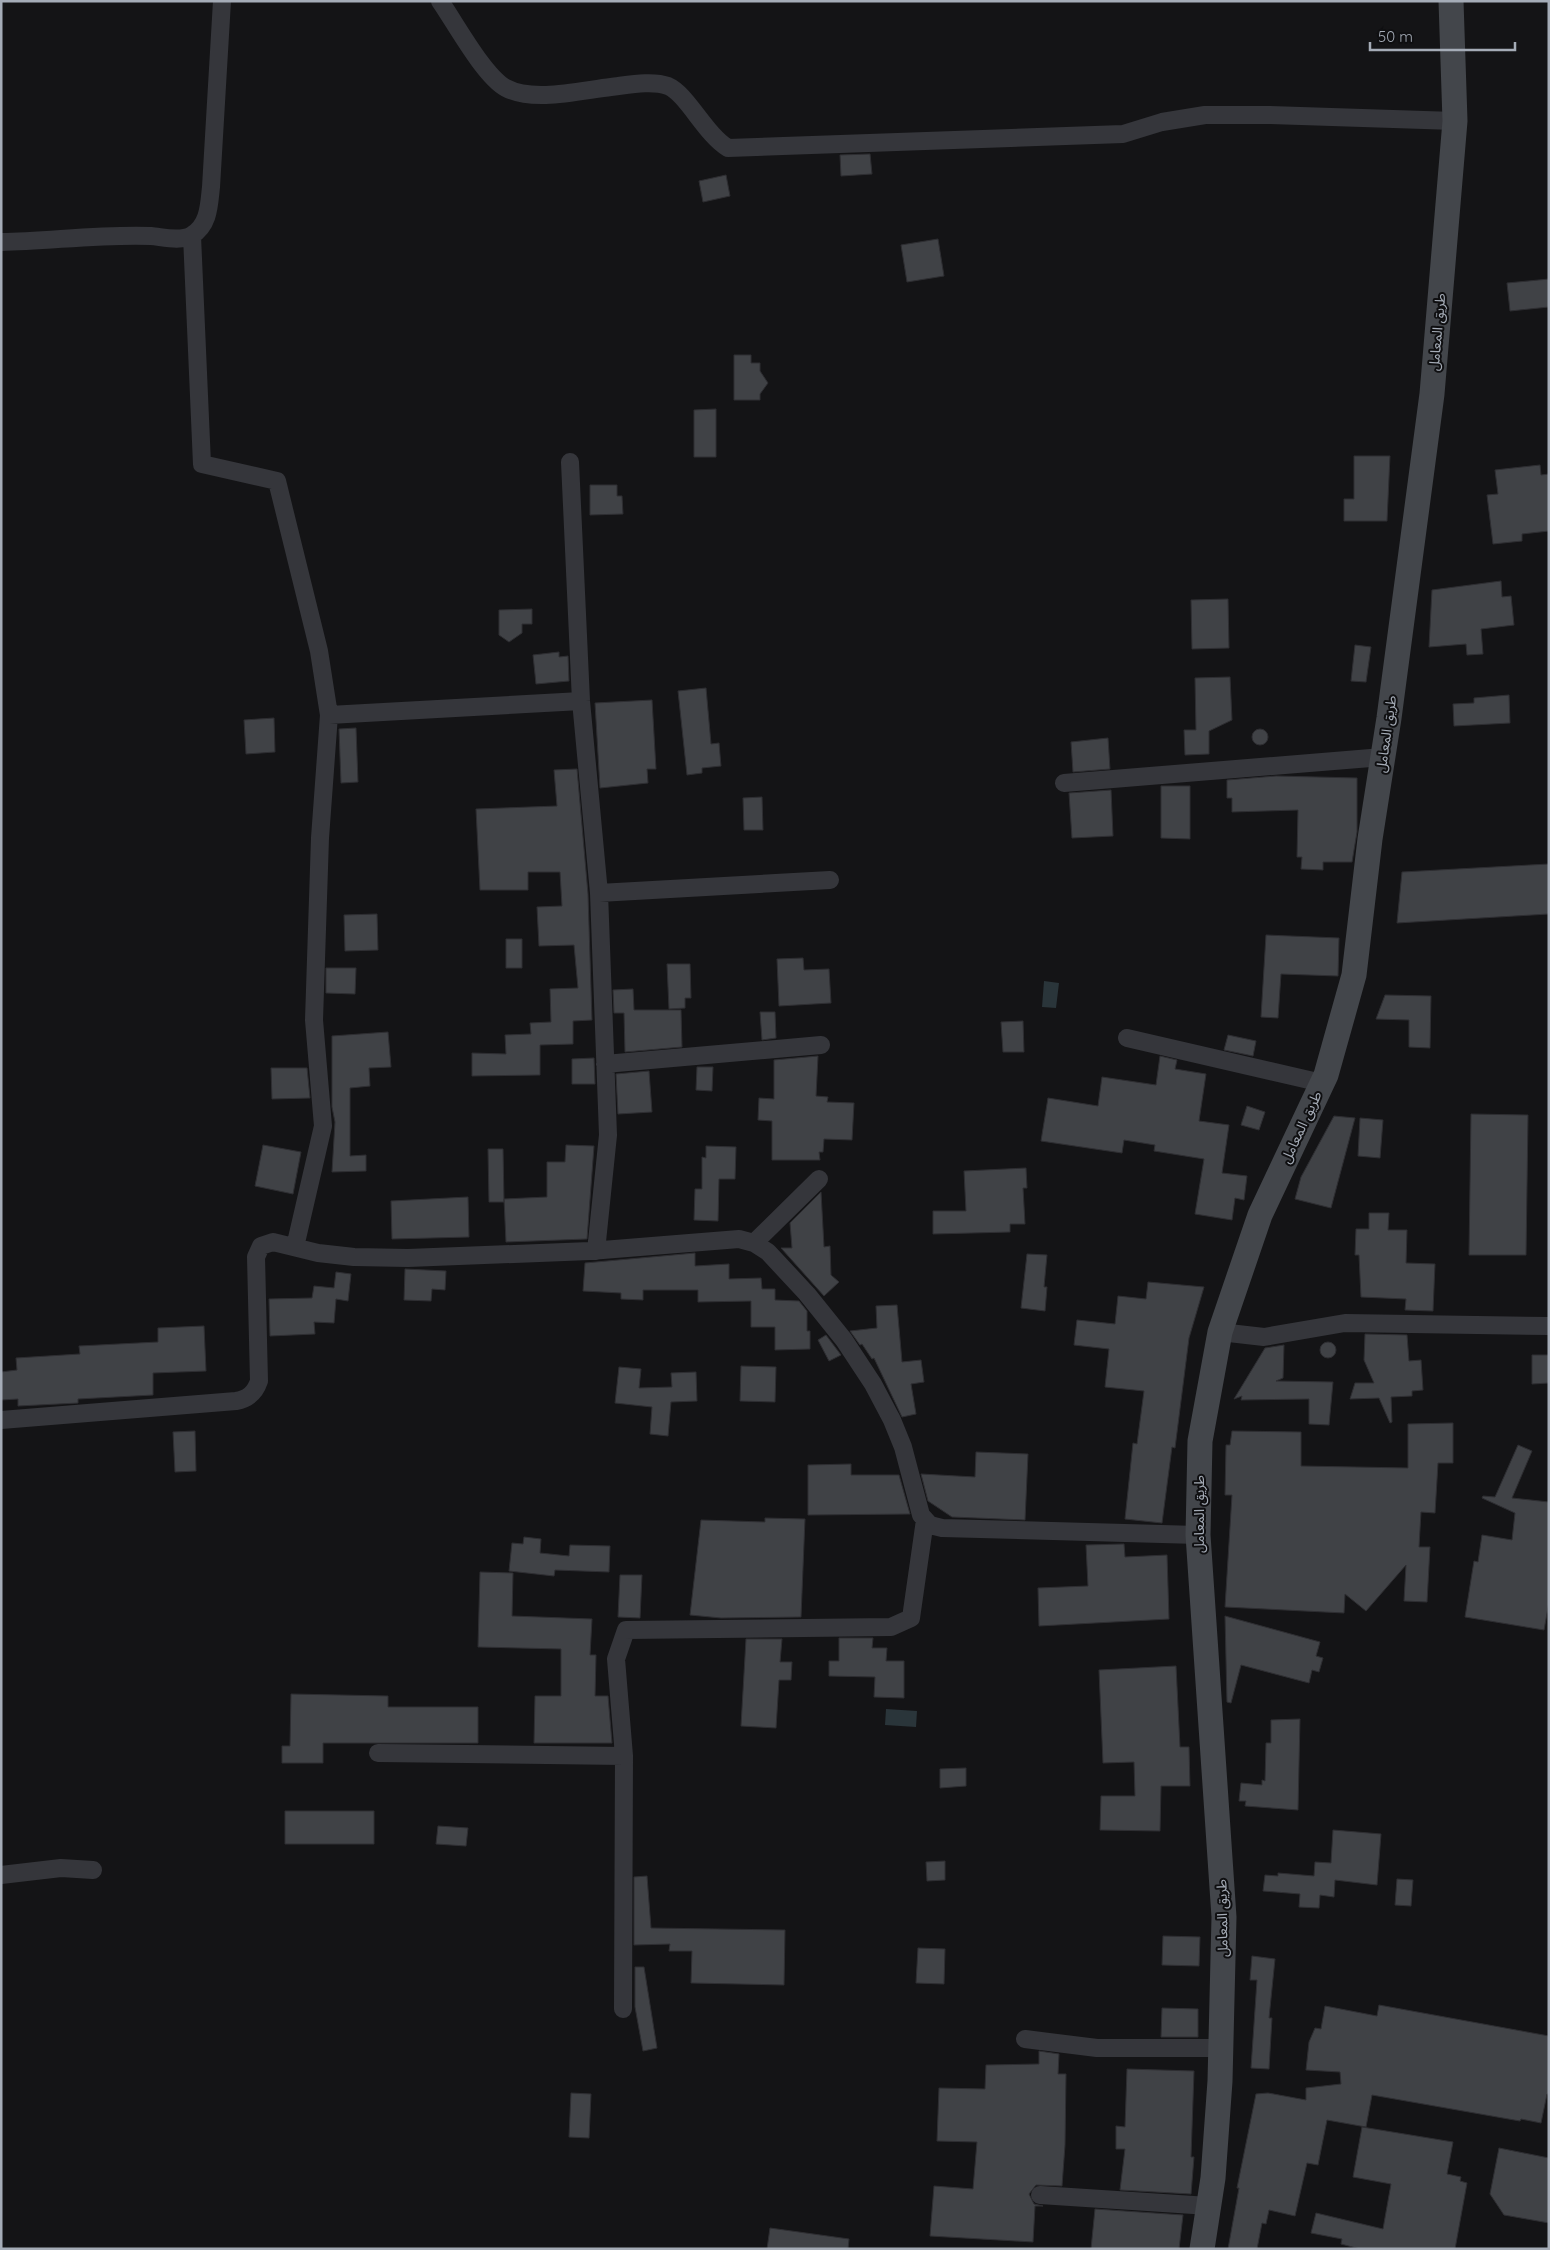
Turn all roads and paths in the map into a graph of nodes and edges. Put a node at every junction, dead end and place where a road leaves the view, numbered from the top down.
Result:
1 (222, 1) edge
2 (440, 1) edge
3 (1451, 1) edge
4 (1455, 121) junction
5 (192, 236) junction
6 (1, 242) edge
7 (570, 462) dead end
8 (581, 701) junction
9 (330, 715) junction
10 (1383, 757) junction
11 (1064, 783) dead end
12 (830, 880) dead end
13 (599, 894) junction
14 (1127, 1038) dead end
15 (821, 1045) dead end
16 (605, 1064) junction
17 (1322, 1083) junction
18 (819, 1179) dead end
19 (754, 1243) junction
20 (295, 1247) junction
21 (596, 1251) junction
22 (1549, 1326) edge
23 (1220, 1332) junction
24 (1, 1420) edge
25 (925, 1520) junction
26 (1198, 1535) junction
27 (378, 1753) dead end
28 (624, 1756) junction
29 (93, 1870) dead end
30 (1, 1875) edge
31 (623, 2009) dead end
32 (1025, 2039) dead end
33 (1221, 2048) junction
34 (1040, 2195) dead end
35 (1209, 2206) junction
36 (1202, 2249) edge

1 - 5 street
2 - 4 street
3 - 4 main road, طريق المعامل
4 - 10 main road, طريق المعامل
5 - 6 street
5 - 9 street
7 - 8 street
8 - 9 street
8 - 13 street
9 - 20 street
10 - 11 street
10 - 17 main road, طريق المعامل
12 - 13 street
13 - 16 street
14 - 17 street
15 - 16 street
16 - 21 street
17 - 23 main road, طريق المعامل
18 - 19 street
19 - 21 street
19 - 25 street
20 - 21 street
20 - 24 street
22 - 23 street
23 - 26 main road, طريق المعامل
25 - 26 street
25 - 28 street
26 - 33 main road, طريق المعامل
27 - 28 street
28 - 31 street
29 - 30 street
32 - 33 street
33 - 35 main road, طريق المعامل
34 - 35 street
35 - 36 main road, طريق المعامل

